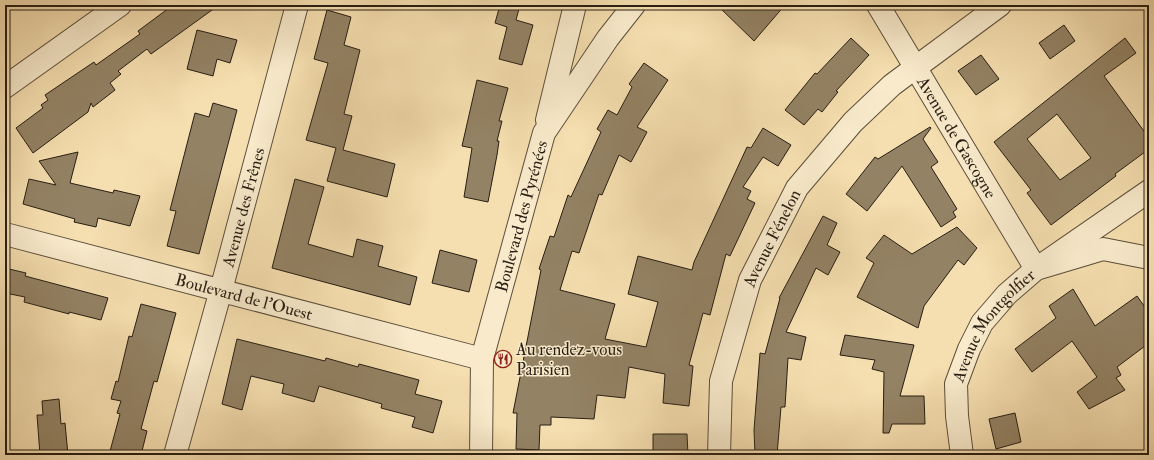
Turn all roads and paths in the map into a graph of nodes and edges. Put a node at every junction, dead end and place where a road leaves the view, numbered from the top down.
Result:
1 (120, 5) edge
2 (297, 5) edge
3 (575, 5) edge
4 (634, 5) edge
5 (878, 5) edge
6 (1000, 5) edge
7 (915, 66) junction
8 (5, 87) edge
9 (544, 133) junction
10 (1149, 191) edge
11 (5, 234) edge
12 (1149, 258) edge
13 (1036, 269) junction
14 (221, 290) junction
15 (482, 359) junction
16 (175, 455) edge
17 (480, 455) edge
18 (719, 455) edge
19 (962, 455) edge

1 - 8 street
2 - 14 street, Avenue des Frênes
3 - 9 street
4 - 9 street, Boulevard des Pyrénées
5 - 7 street, Avenue de Gascogne
6 - 7 street, Avenue Fénelon
7 - 13 street, Avenue de Gascogne
7 - 18 street, Avenue Fénelon
9 - 15 street, Boulevard des Pyrénées
10 - 13 street
11 - 14 street, Boulevard de l'Ouest
12 - 13 street, Avenue Montgolfier
13 - 19 street, Avenue Montgolfier
14 - 15 street, Boulevard de l'Ouest
14 - 16 street, Avenue des Frênes
15 - 17 street, Boulevard des Pyrénées

